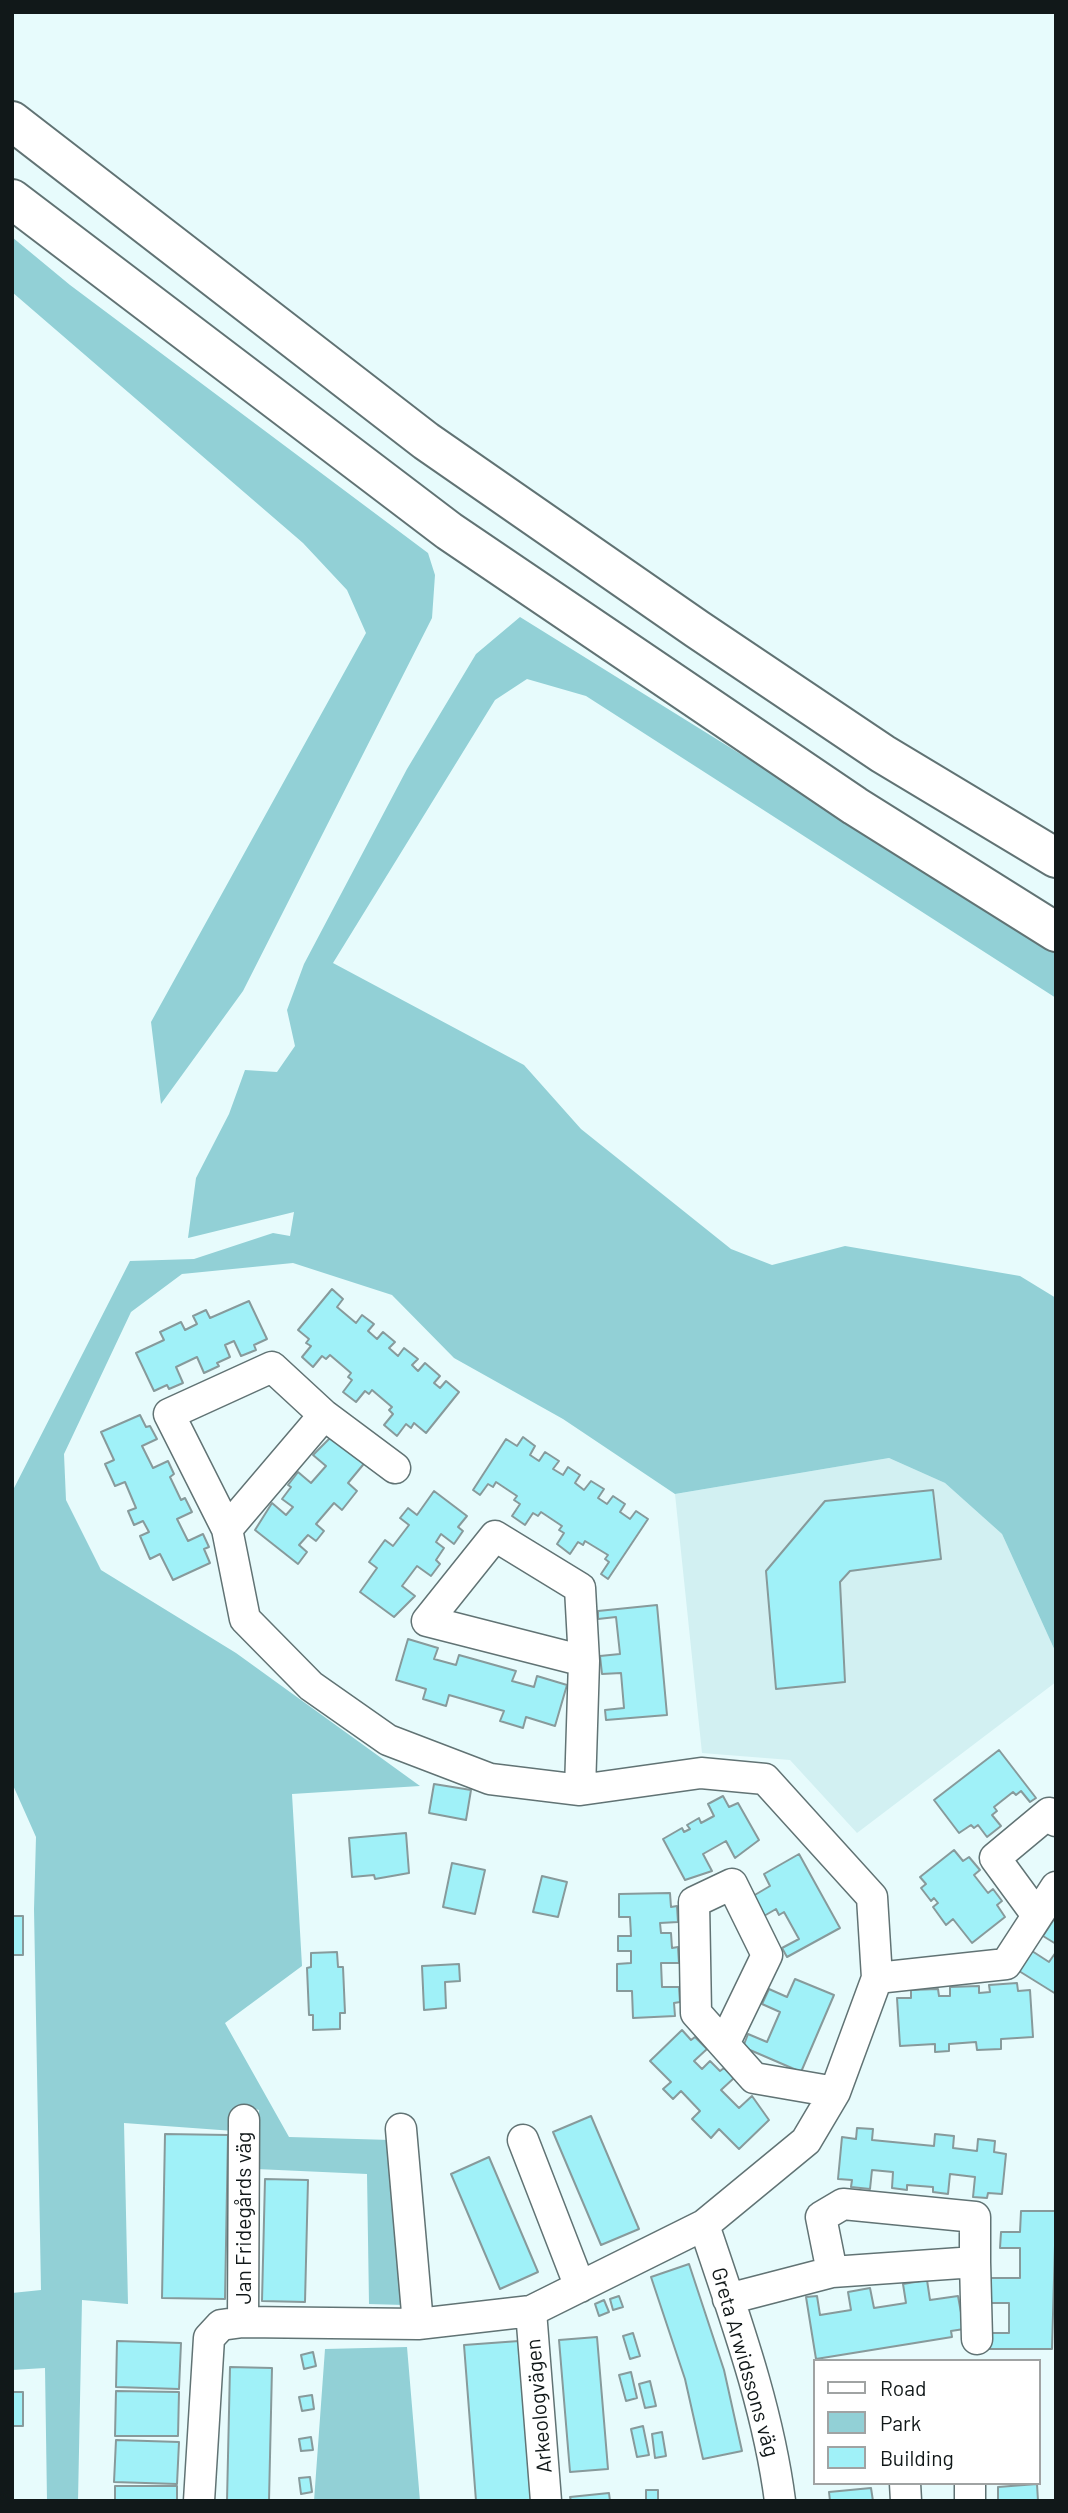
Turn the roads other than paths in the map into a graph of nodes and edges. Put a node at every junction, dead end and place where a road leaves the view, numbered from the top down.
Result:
1 (12, 121) edge
2 (12, 199) edge
3 (1056, 858) edge
4 (1056, 932) edge
5 (324, 1415) junction
6 (395, 1468) dead end
7 (227, 1529) junction
8 (584, 1661) junction
9 (580, 1790) junction
10 (1056, 1821) edge
11 (1056, 1887) edge
12 (1036, 1914) junction
13 (877, 1978) junction
14 (724, 2044) junction
15 (835, 2092) junction
16 (244, 2120) dead end
17 (401, 2129) dead end
18 (523, 2140) dead end
19 (704, 2225) junction
20 (975, 2262) junction
21 (832, 2272) junction
22 (580, 2287) junction
23 (728, 2299) junction
24 (531, 2311) junction
25 (243, 2322) junction
26 (418, 2324) junction
27 (977, 2339) dead end
28 (199, 2501) edge
29 (546, 2501) edge
30 (780, 2501) edge

1 - 3 highway
2 - 4 highway
5 - 6 street
5 - 7 street
5 - 7 street
7 - 9 street
8 - 8 street
8 - 9 street
9 - 13 street
10 - 12 street
11 - 12 street
12 - 13 street
13 - 15 street
14 - 14 street
14 - 15 street
15 - 19 street
16 - 25 street, Jan Fridegårds väg
17 - 26 street
18 - 22 street
19 - 22 street
19 - 23 street, Greta Arwidssons väg
20 - 21 street
20 - 21 street
20 - 27 street
21 - 23 street
22 - 24 street
23 - 30 street, Greta Arwidssons väg
24 - 26 street
24 - 29 street, Arkeologvägen
25 - 26 street
25 - 28 street, Jan Fridegårds väg

